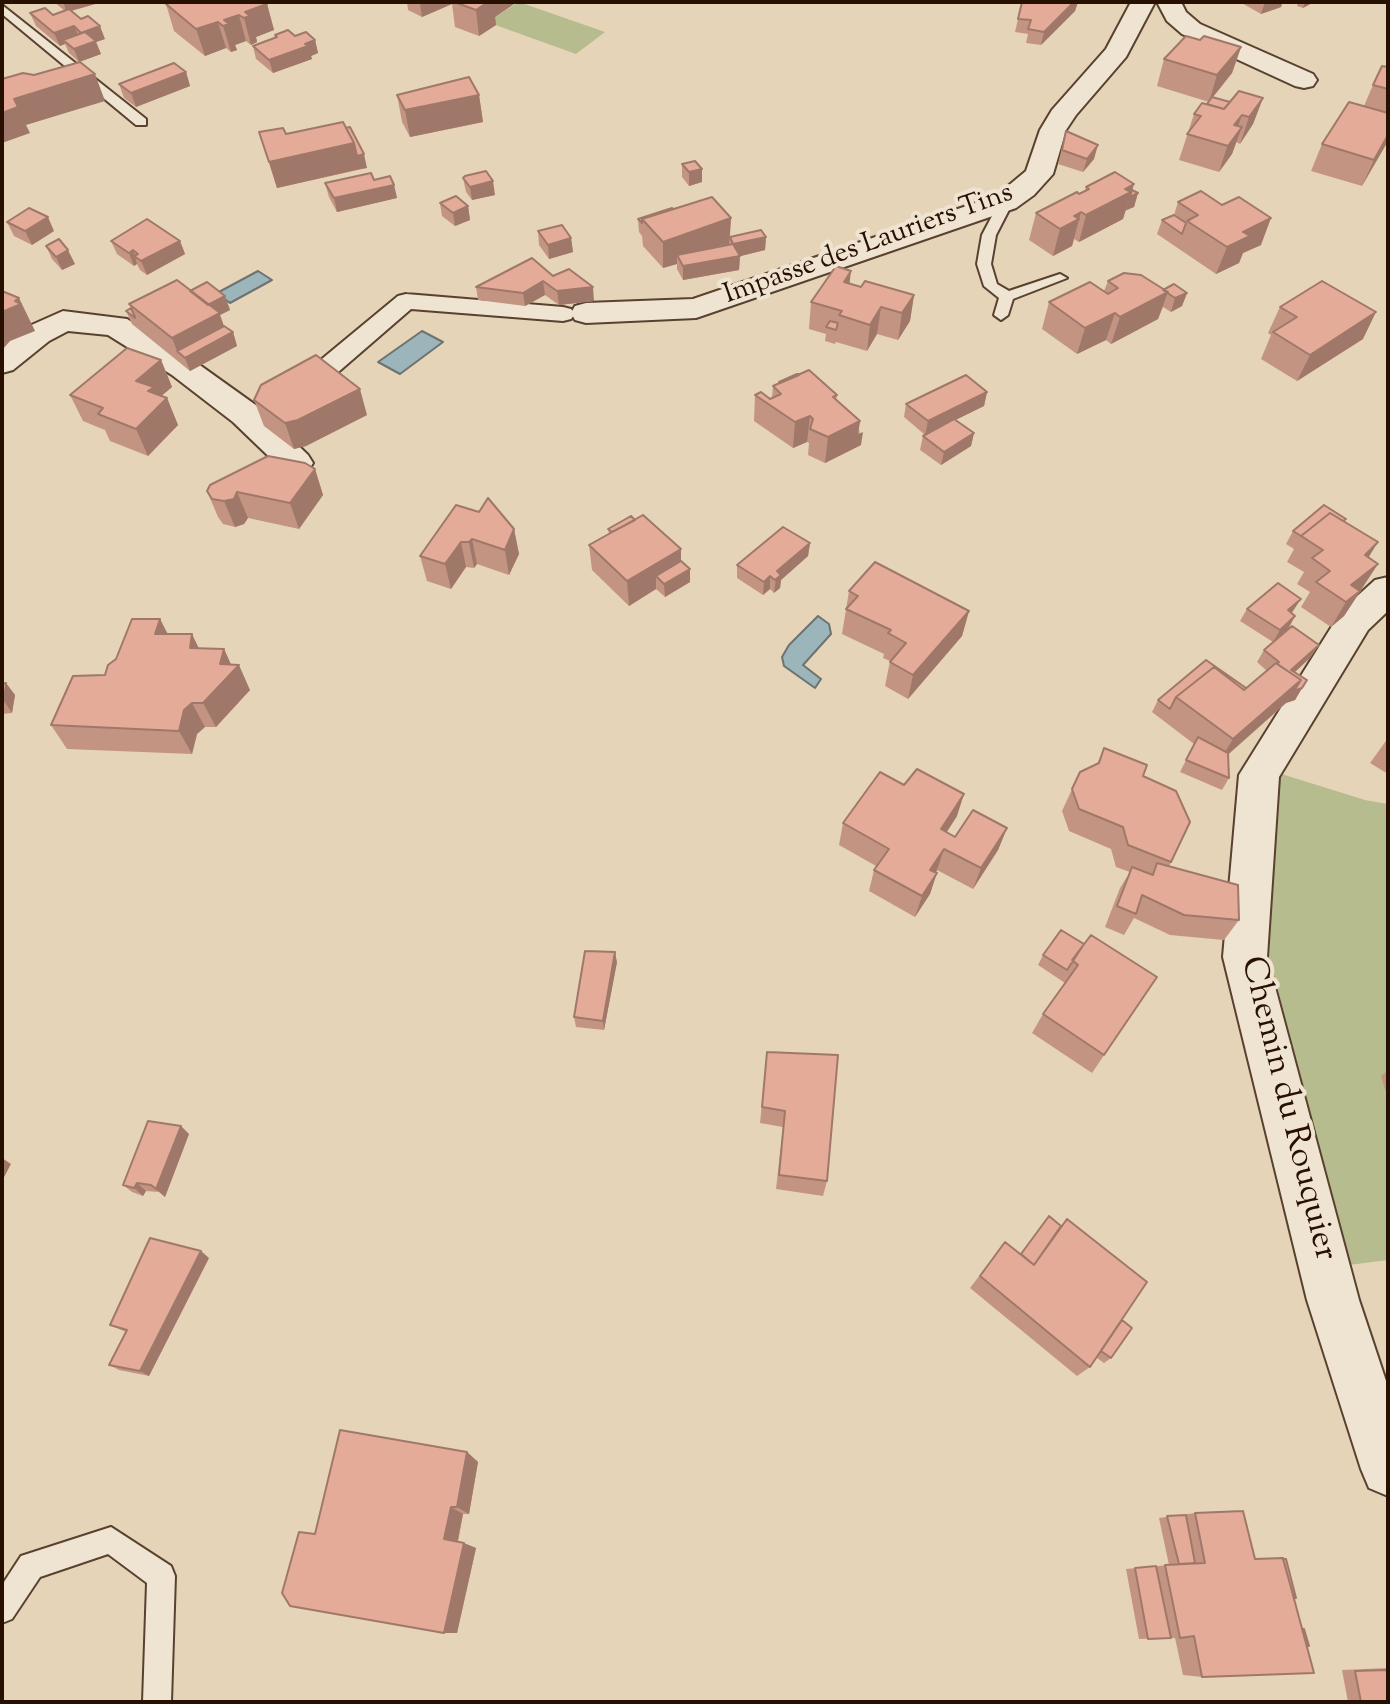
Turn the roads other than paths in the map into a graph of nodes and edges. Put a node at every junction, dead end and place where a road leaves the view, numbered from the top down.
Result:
1 (1143, 2) edge
2 (1169, 2) edge
3 (2, 8) edge
4 (1304, 80) dead end
5 (141, 122) dead end
6 (1006, 202) junction
7 (1060, 278) dead end
8 (1007, 296) junction
9 (574, 313) joint
10 (1001, 315) dead end
11 (2, 363) edge
12 (245, 414) junction
13 (296, 463) edge
14 (1388, 590) edge
15 (1388, 1469) edge
16 (2, 1609) edge
17 (157, 1702) edge

1 - 6 street, Impasse des Lauriers Tins
2 - 4 street
3 - 5 lane
6 - 8 lane
6 - 9 street, Impasse des Lauriers Tins
7 - 8 lane
8 - 10 lane
9 - 12 street
11 - 12 street
12 - 13 street
14 - 15 street, Chemin du Rouquier
16 - 17 lane

